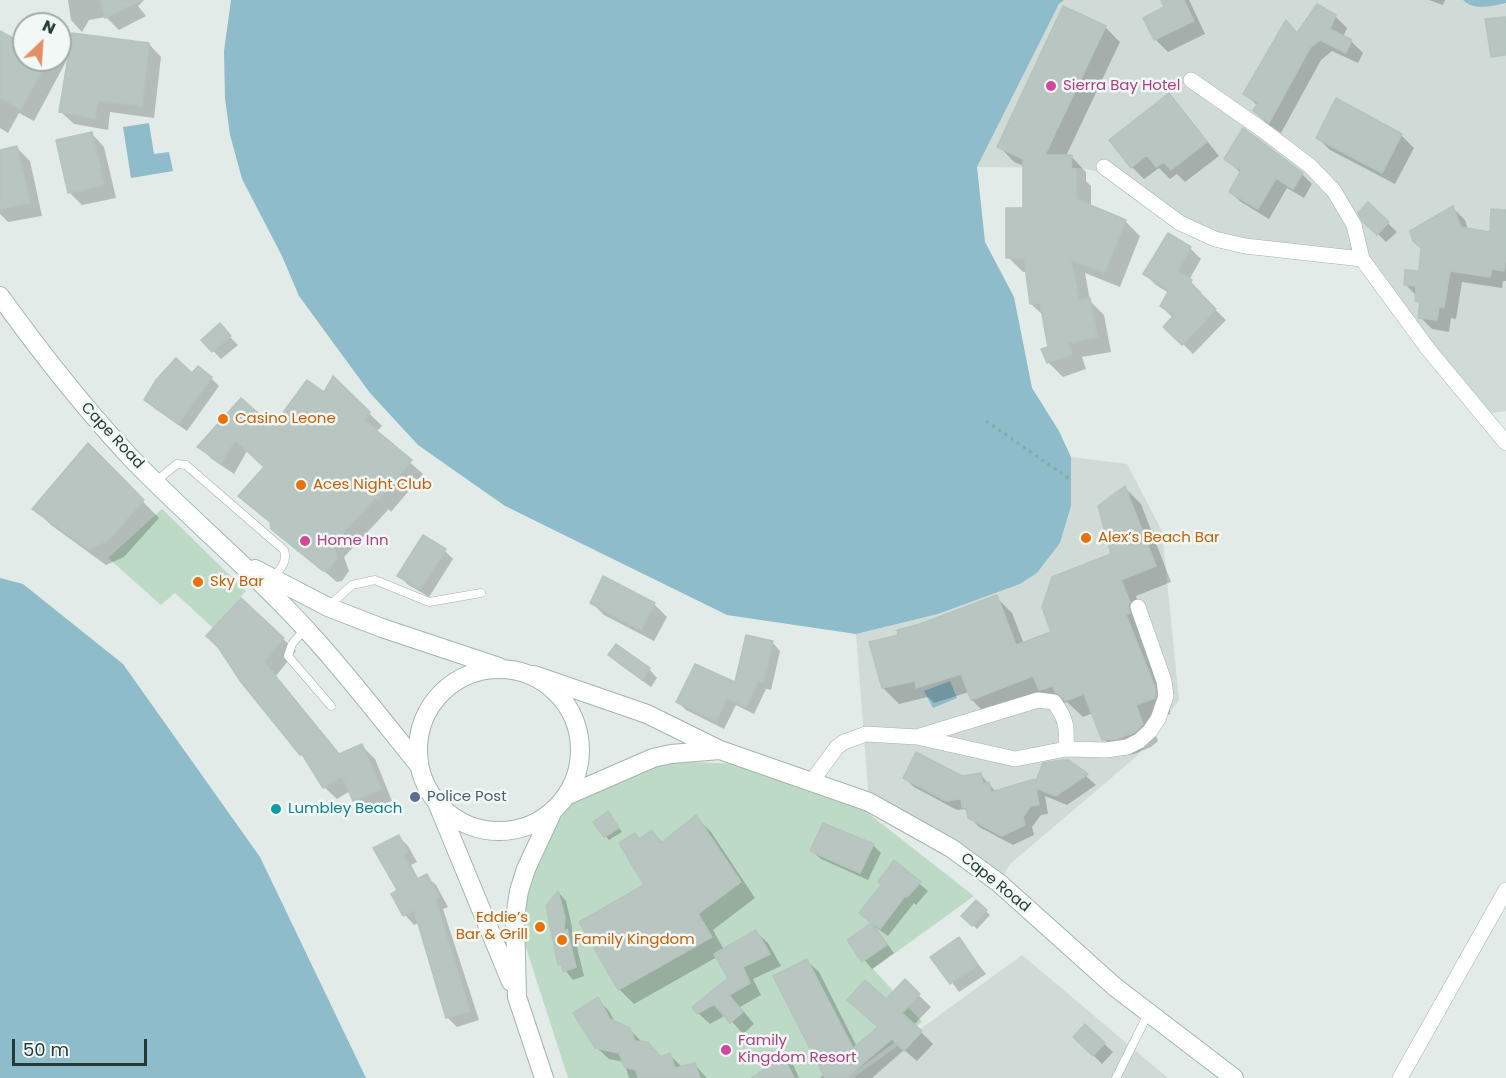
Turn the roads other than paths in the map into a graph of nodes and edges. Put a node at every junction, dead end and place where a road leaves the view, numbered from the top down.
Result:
1 (1191, 80) dead end
2 (1104, 167) dead end
3 (1362, 258) junction
4 (0, 296) edge
5 (1506, 443) edge
6 (155, 482) junction
7 (240, 562) junction
8 (272, 578) junction
9 (481, 593) dead end
10 (328, 607) junction
11 (1138, 607) dead end
12 (309, 633) junction
13 (503, 668) junction
14 (534, 675) junction
15 (331, 706) dead end
16 (917, 737) junction
17 (1066, 749) junction
18 (720, 750) junction
19 (418, 764) junction
20 (812, 781) junction
21 (568, 795) junction
22 (436, 802) junction
23 (552, 813) junction
24 (1506, 890) edge
25 (517, 998) junction
26 (1148, 1014) junction
27 (544, 1078) edge
28 (1116, 1078) edge
29 (1234, 1078) edge
30 (1400, 1078) edge

1 - 3 street
2 - 3 street
3 - 5 street
4 - 6 main road, Cape Road
6 - 7 main road, Cape Road
6 - 8 lane
7 - 8 main road, Cape Road
7 - 12 main road, Cape Road
8 - 10 main road, Cape Road
9 - 10 lane
10 - 12 main road
10 - 13 main road, Cape Road
11 - 17 street
12 - 15 lane
12 - 19 main road, Cape Road
13 - 14 main road
13 - 19 main road
14 - 18 main road, Cape Road
14 - 21 main road
16 - 17 street
16 - 17 street
16 - 20 street
18 - 20 main road, Cape Road
18 - 21 main road
19 - 22 main road
20 - 26 main road, Cape Road
21 - 23 main road
22 - 23 main road
22 - 25 main road
23 - 25 main road
24 - 30 street
25 - 27 main road
26 - 28 lane
26 - 29 main road, Cape Road

